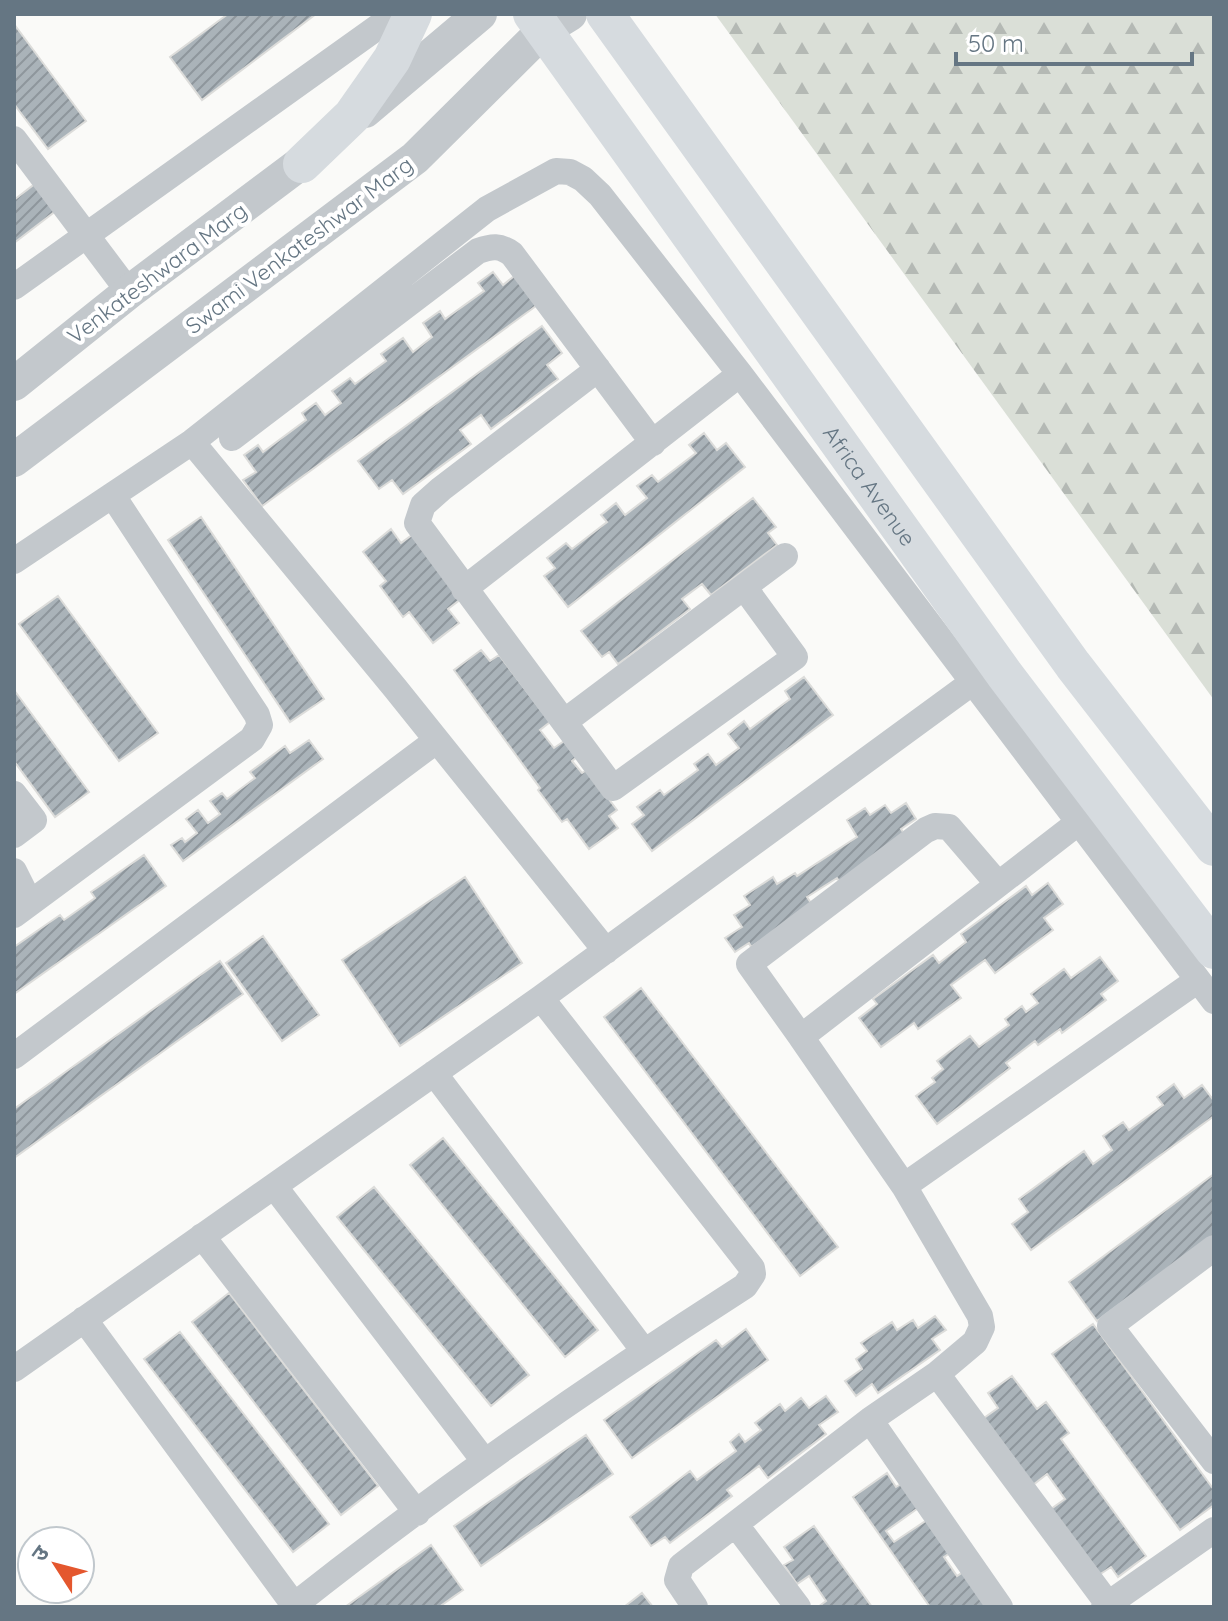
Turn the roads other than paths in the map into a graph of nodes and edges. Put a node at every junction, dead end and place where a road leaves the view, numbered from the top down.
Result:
1 (396, 14) edge
2 (413, 14) edge
3 (480, 14) edge
4 (605, 14) edge
5 (549, 19) edge
6 (14, 139) edge
7 (302, 164) junction
8 (87, 234) junction
9 (14, 287) edge
10 (129, 292) junction
11 (598, 369) junction
12 (740, 374) junction
13 (14, 384) edge
14 (232, 438) dead end
15 (192, 442) junction
16 (653, 443) junction
17 (14, 460) edge
18 (113, 496) junction
19 (785, 556) dead end
20 (14, 561) edge
21 (744, 587) junction
22 (464, 589) junction
23 (973, 682) junction
24 (564, 722) junction
25 (436, 741) junction
26 (14, 794) edge
27 (1079, 822) junction
28 (14, 835) edge
29 (1214, 847) edge
30 (14, 871) edge
31 (998, 884) junction
32 (22, 909) edge
33 (606, 951) junction
34 (1206, 965) edge
35 (541, 998) junction
36 (1214, 1001) edge
37 (801, 1037) junction
38 (14, 1056) edge
39 (434, 1073) junction
40 (274, 1186) junction
41 (904, 1186) junction
42 (202, 1236) junction
43 (1214, 1248) edge
44 (84, 1319) junction
45 (644, 1351) junction
46 (14, 1369) edge
47 (937, 1374) junction
48 (870, 1420) junction
49 (1214, 1461) edge
50 (485, 1462) junction
51 (417, 1513) junction
52 (736, 1525) junction
53 (1214, 1530) edge
54 (293, 1606) edge
55 (1106, 1606) edge
56 (695, 1607) edge
57 (798, 1607) edge
58 (1000, 1607) edge

1 - 8 street
2 - 7 main road
3 - 7 street
4 - 29 main road
5 - 17 street, Swami Venkateshwar Marg
5 - 34 main road, Africa Avenue
6 - 8 street
7 - 10 street, Venkateshwara Marg
8 - 9 street
8 - 10 street
10 - 13 street, Venkateshwara Marg
11 - 14 street
11 - 16 street
11 - 22 street
12 - 15 street
12 - 16 street
12 - 23 street
15 - 18 street
15 - 25 street
16 - 22 street
18 - 20 street
18 - 32 street
19 - 21 street
21 - 24 street
21 - 24 street
22 - 24 street
23 - 27 street
23 - 33 street
25 - 33 street
25 - 38 street
26 - 28 street
27 - 31 street
27 - 34 street
30 - 32 street
31 - 37 street
31 - 37 street
33 - 35 street
34 - 36 street
34 - 41 street
35 - 39 street
35 - 45 street
37 - 41 street
39 - 40 street
39 - 45 street
40 - 42 street
40 - 50 street
41 - 47 street
42 - 44 street
42 - 51 street
43 - 49 street
44 - 46 street
44 - 54 street
45 - 50 street
47 - 48 street
47 - 55 street
48 - 52 street
48 - 58 street
50 - 51 street
51 - 54 street
52 - 56 street
52 - 57 street
53 - 55 street

